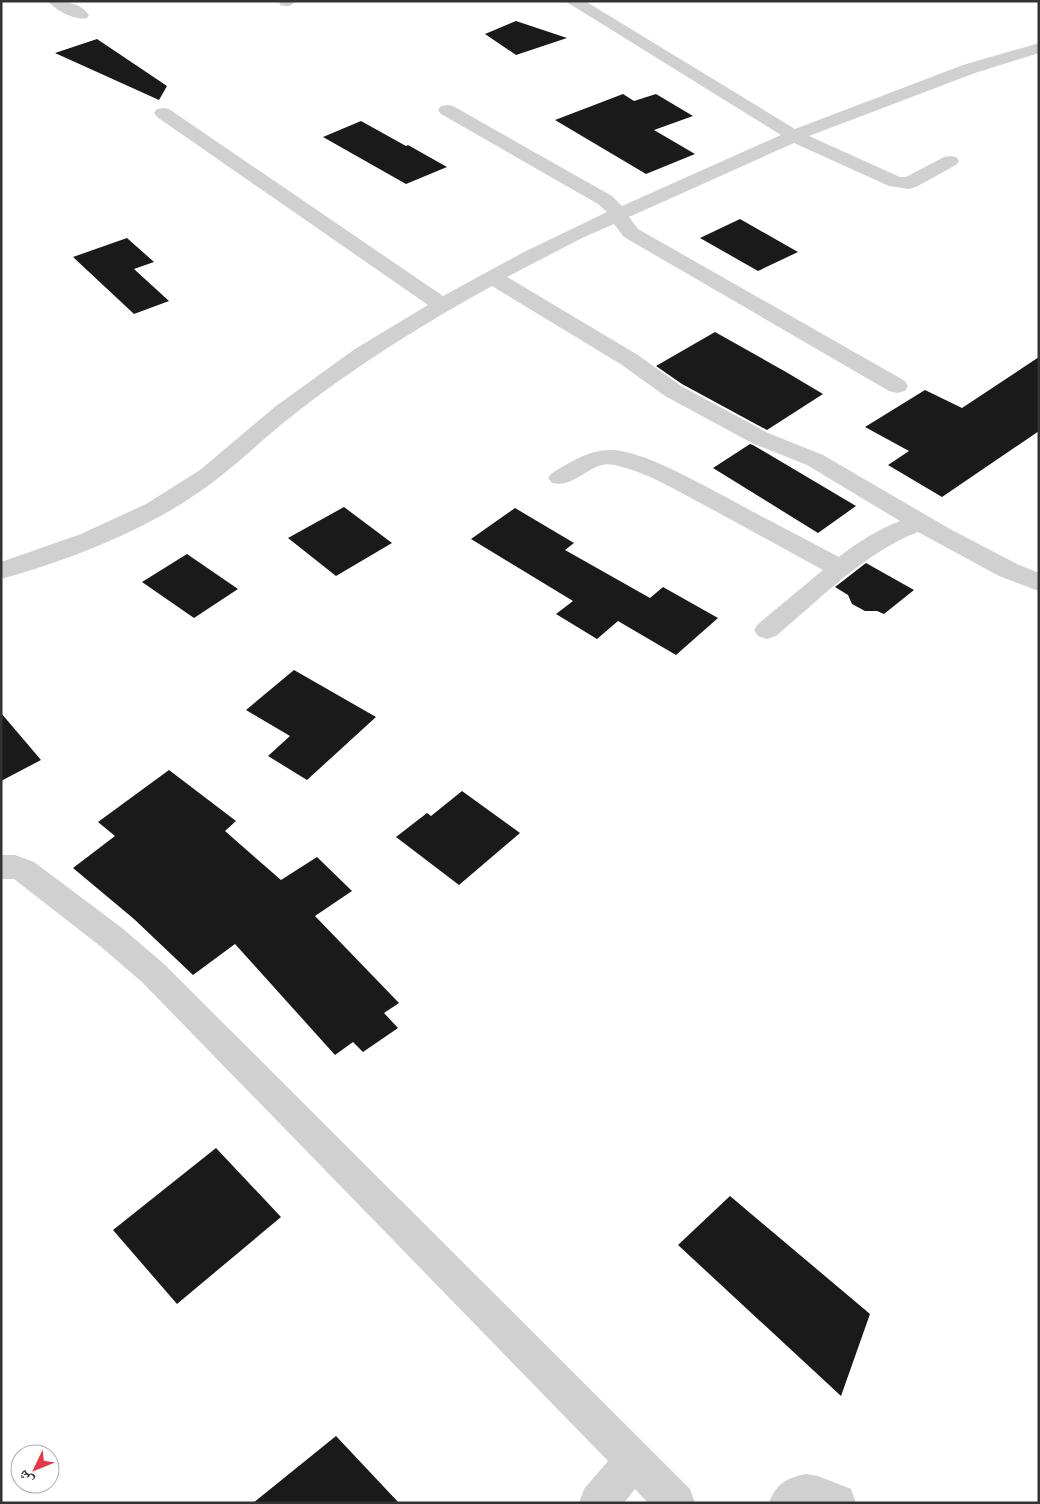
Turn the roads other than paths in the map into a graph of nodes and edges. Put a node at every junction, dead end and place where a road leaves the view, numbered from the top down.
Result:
1 (56, 1) edge
2 (573, 1) edge
3 (81, 15) dead end
4 (1039, 48) edge
5 (447, 110) dead end
6 (163, 113) dead end
7 (794, 136) junction
8 (950, 162) dead end
9 (619, 215) junction
10 (492, 277) junction
11 (442, 305) junction
12 (897, 386) dead end
13 (560, 478) dead end
14 (920, 522) junction
15 (841, 569) junction
16 (1, 571) edge
17 (1039, 583) edge
18 (768, 630) dead end
19 (1, 867) edge
20 (634, 1461) junction
21 (598, 1503) edge
22 (676, 1503) edge
23 (788, 1503) edge
24 (837, 1503) edge

1 - 3 street
2 - 7 street
4 - 7 street
5 - 9 street
6 - 11 street
7 - 8 street
7 - 9 street
9 - 10 street
9 - 12 street
10 - 11 street
10 - 14 street
11 - 16 street
13 - 15 street
14 - 15 street
14 - 17 street
15 - 18 street
19 - 20 street
20 - 21 street
20 - 22 street
23 - 24 street

